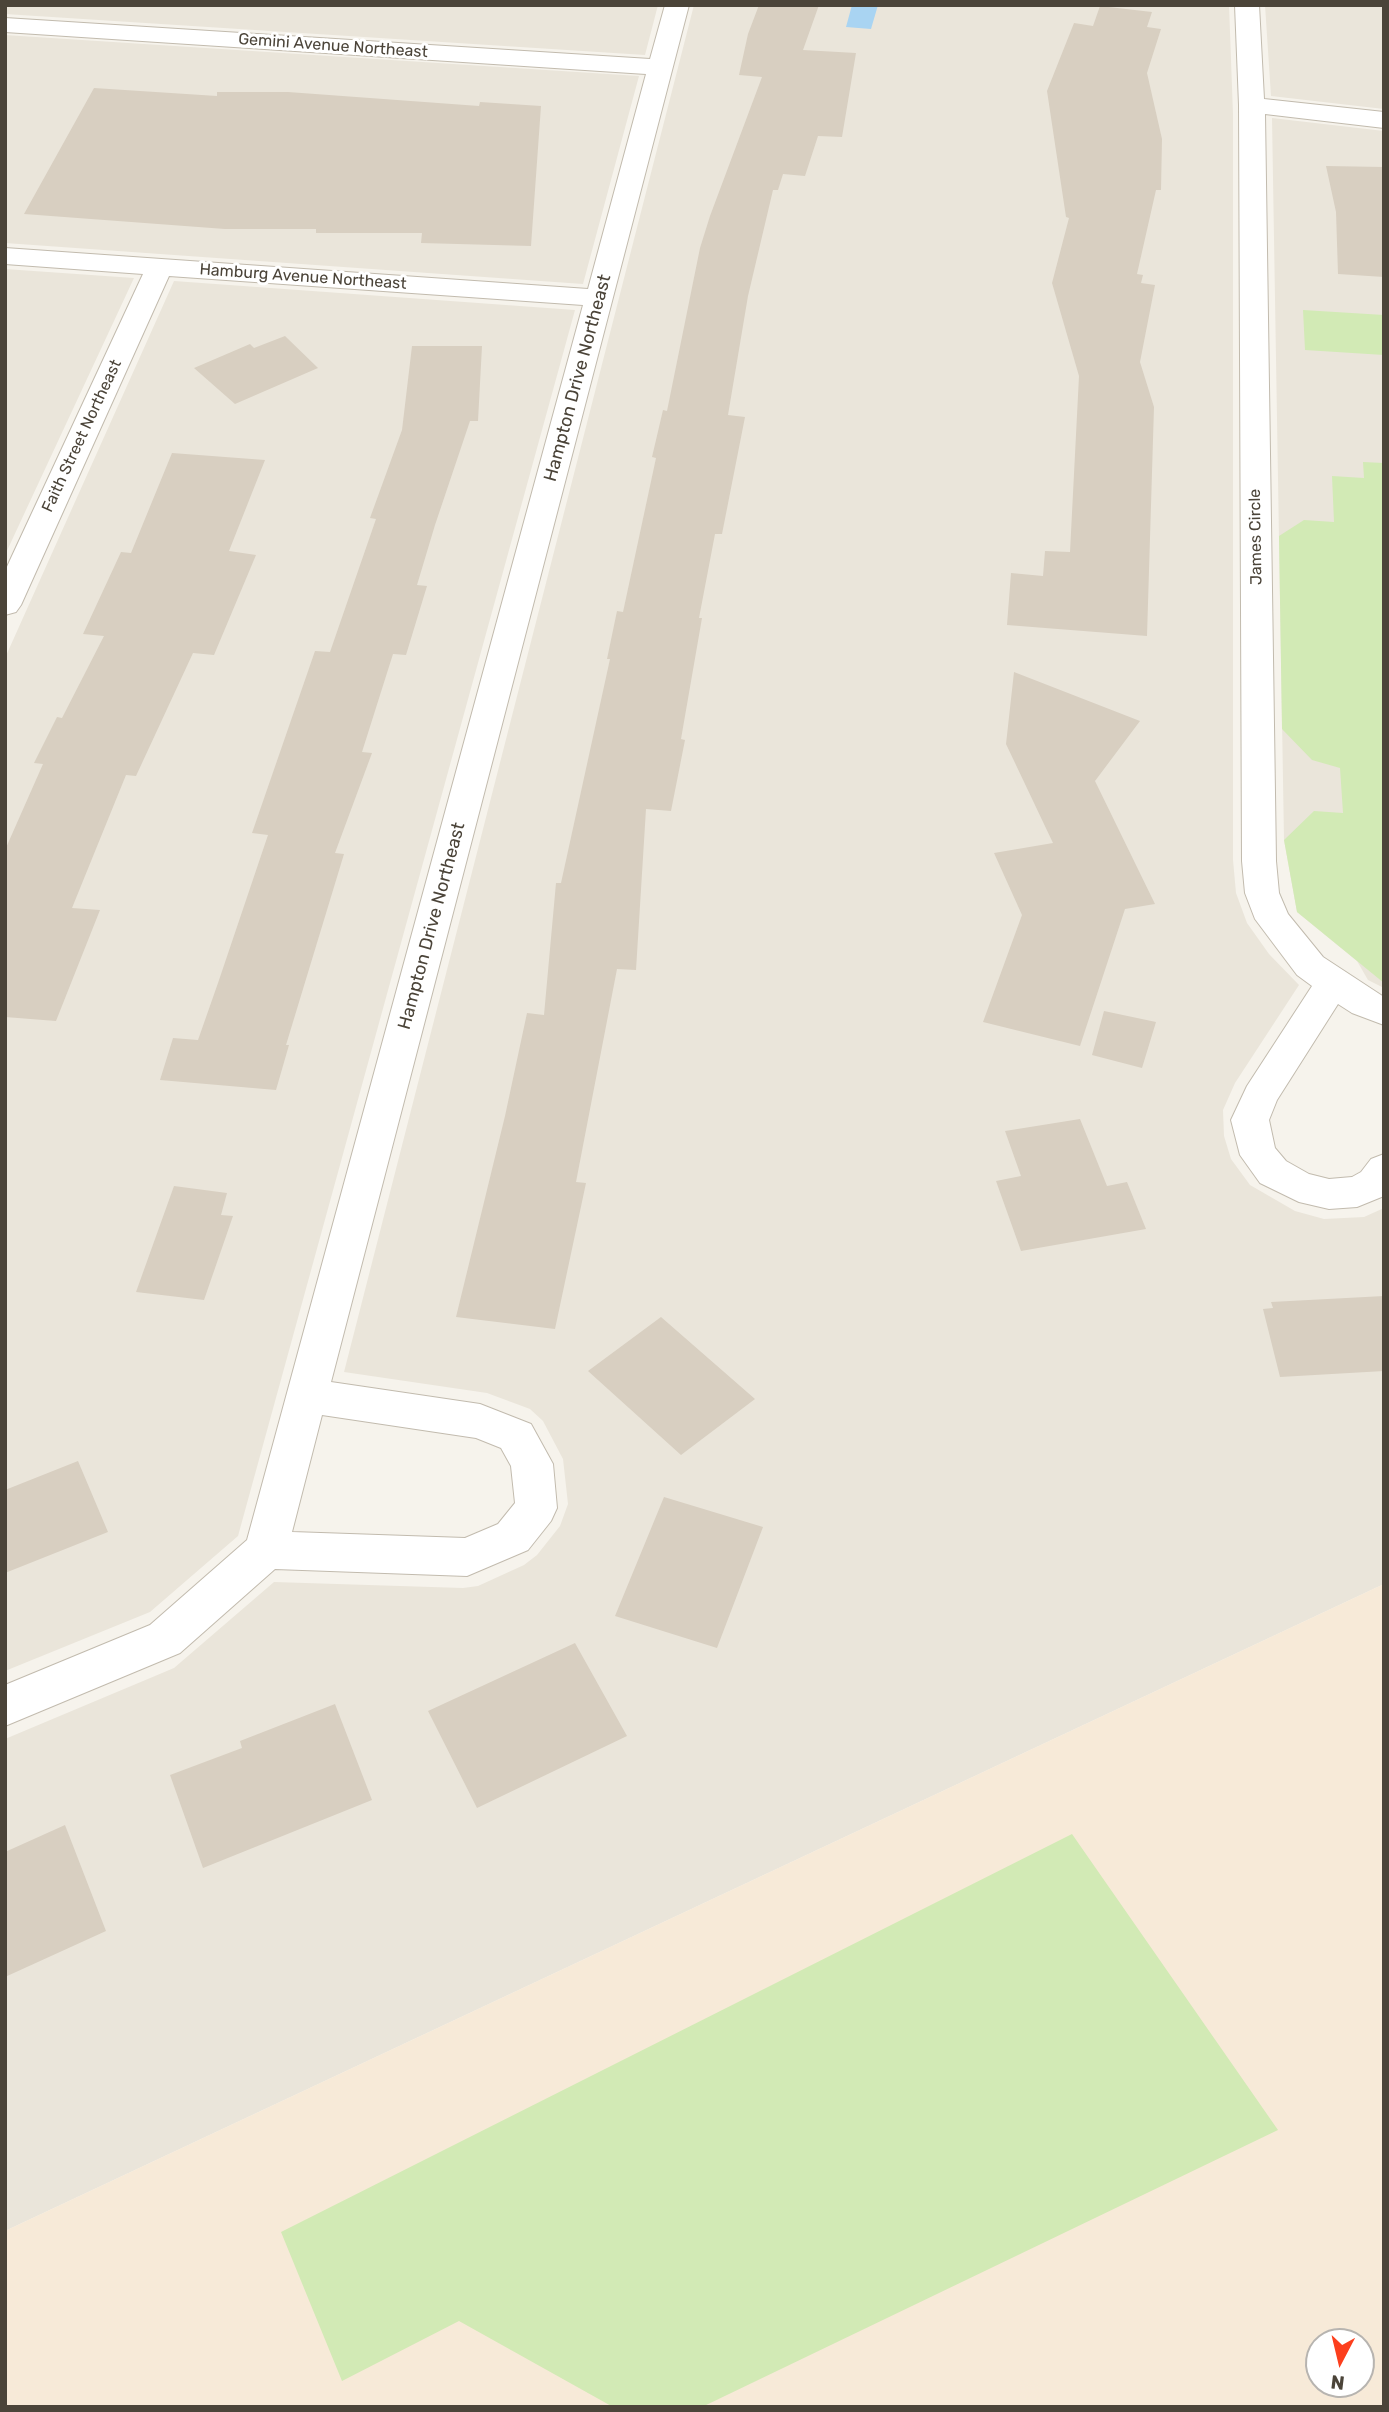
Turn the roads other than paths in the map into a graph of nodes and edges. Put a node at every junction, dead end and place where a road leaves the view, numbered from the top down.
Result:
1 (677, 5) edge
2 (1247, 5) edge
3 (5, 25) edge
4 (660, 66) junction
5 (1252, 105) junction
6 (1384, 120) edge
7 (5, 256) edge
8 (160, 267) junction
9 (600, 298) junction
10 (5, 605) edge
11 (1333, 983) junction
12 (1384, 1012) edge
13 (1384, 1169) edge
14 (307, 1396) junction
15 (266, 1550) junction
16 (5, 1706) edge

1 - 4 street, Hampton Drive Northeast
2 - 5 street, James Circle
3 - 4 street, Gemini Avenue Northeast
4 - 9 street, Hampton Drive Northeast
5 - 6 street
5 - 11 street, James Circle
7 - 8 street, Hamburg Avenue Northeast
8 - 9 street, Hamburg Avenue Northeast
8 - 10 street, Faith Street Northeast
9 - 14 street, Hampton Drive Northeast
11 - 12 street, James Circle
11 - 13 street
14 - 15 street, Hampton Drive Northeast
14 - 15 street
15 - 16 street

